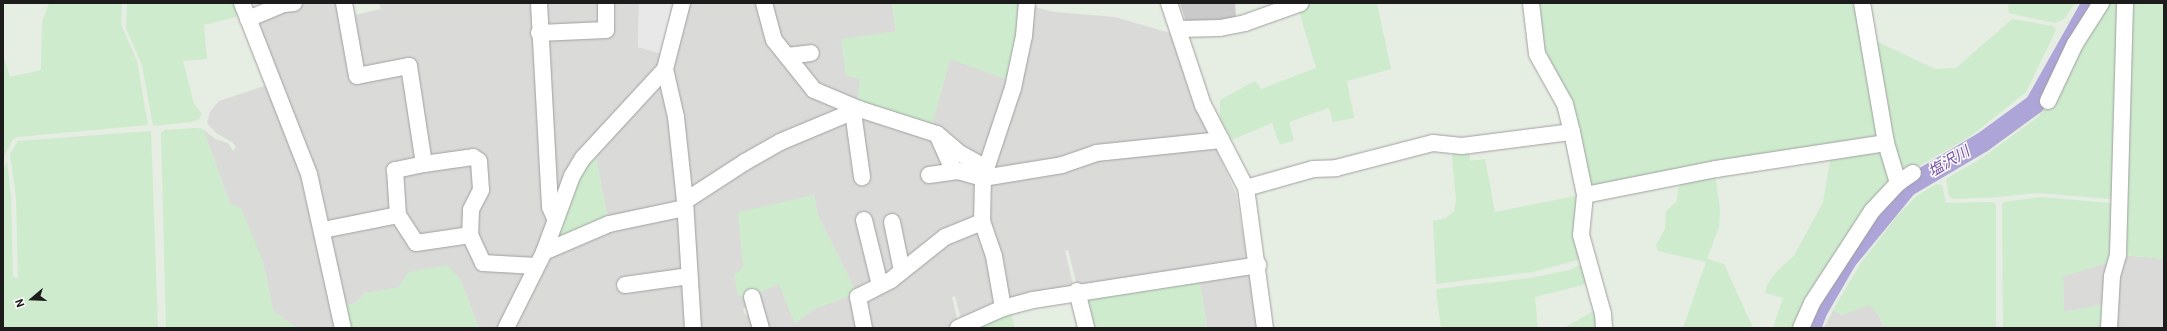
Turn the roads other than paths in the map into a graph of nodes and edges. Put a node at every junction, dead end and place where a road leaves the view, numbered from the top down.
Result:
1 (242, 3) edge
2 (294, 3) edge
3 (344, 3) edge
4 (539, 3) edge
5 (606, 3) edge
6 (682, 3) edge
7 (764, 3) edge
8 (1027, 3) edge
9 (1169, 3) edge
10 (1301, 3) edge
11 (1531, 3) edge
12 (1862, 3) edge
13 (2101, 3) edge
14 (2125, 3) edge
15 (248, 19) junction
16 (1178, 29) junction
17 (540, 33) junction
18 (811, 53) dead end
19 (787, 56) junction
20 (665, 69) junction
21 (2048, 101) dead end
22 (856, 110) junction
23 (1572, 132) junction
24 (937, 134) junction
25 (1220, 140) junction
26 (1886, 143) junction
27 (424, 164) junction
28 (958, 171) junction
29 (1913, 172) dead end
30 (984, 173) junction
31 (929, 175) dead end
32 (862, 177) dead end
33 (1898, 183) junction
34 (1246, 188) junction
35 (1585, 194) junction
36 (685, 204) junction
37 (398, 215) junction
38 (555, 218) junction
39 (864, 220) dead end
40 (892, 222) dead end
41 (982, 222) junction
42 (323, 230) junction
43 (470, 235) junction
44 (544, 252) junction
45 (1258, 265) junction
46 (536, 266) junction
47 (902, 271) junction
48 (689, 276) junction
49 (880, 285) junction
50 (625, 286) dead end
51 (1077, 291) junction
52 (750, 305) dead end
53 (1003, 308) junction
54 (343, 328) edge
55 (506, 328) edge
56 (692, 328) edge
57 (761, 328) edge
58 (864, 328) edge
59 (958, 328) edge
60 (1086, 328) edge
61 (1265, 328) edge
62 (1604, 328) edge
63 (1801, 328) edge
64 (2109, 328) edge

1 - 15 street
2 - 15 street
3 - 27 street
4 - 17 street
5 - 17 street
6 - 20 street
7 - 19 street
8 - 30 street
9 - 16 street
10 - 16 street
11 - 23 street
12 - 26 street
13 - 21 street
14 - 64 street
15 - 42 street
16 - 25 street
17 - 38 street
18 - 19 street
19 - 22 street
20 - 36 street
20 - 38 street
22 - 24 street
22 - 32 street
22 - 36 street
23 - 34 street
23 - 35 street
24 - 28 street
24 - 30 street
25 - 30 street
25 - 34 street
26 - 33 street
26 - 35 street
27 - 37 street
27 - 43 street
28 - 30 street
28 - 31 street
29 - 33 street
30 - 41 street
33 - 63 street
34 - 45 street
35 - 62 street
36 - 44 street
36 - 48 street
37 - 42 street
37 - 43 street
38 - 44 street
39 - 49 street
40 - 47 street
41 - 47 street
41 - 53 street
42 - 54 street
43 - 46 street
44 - 46 street
45 - 51 street
45 - 61 street
46 - 55 street
47 - 49 street
48 - 50 street
48 - 56 street
49 - 58 street
51 - 53 street
51 - 60 street
52 - 57 street
53 - 59 street

